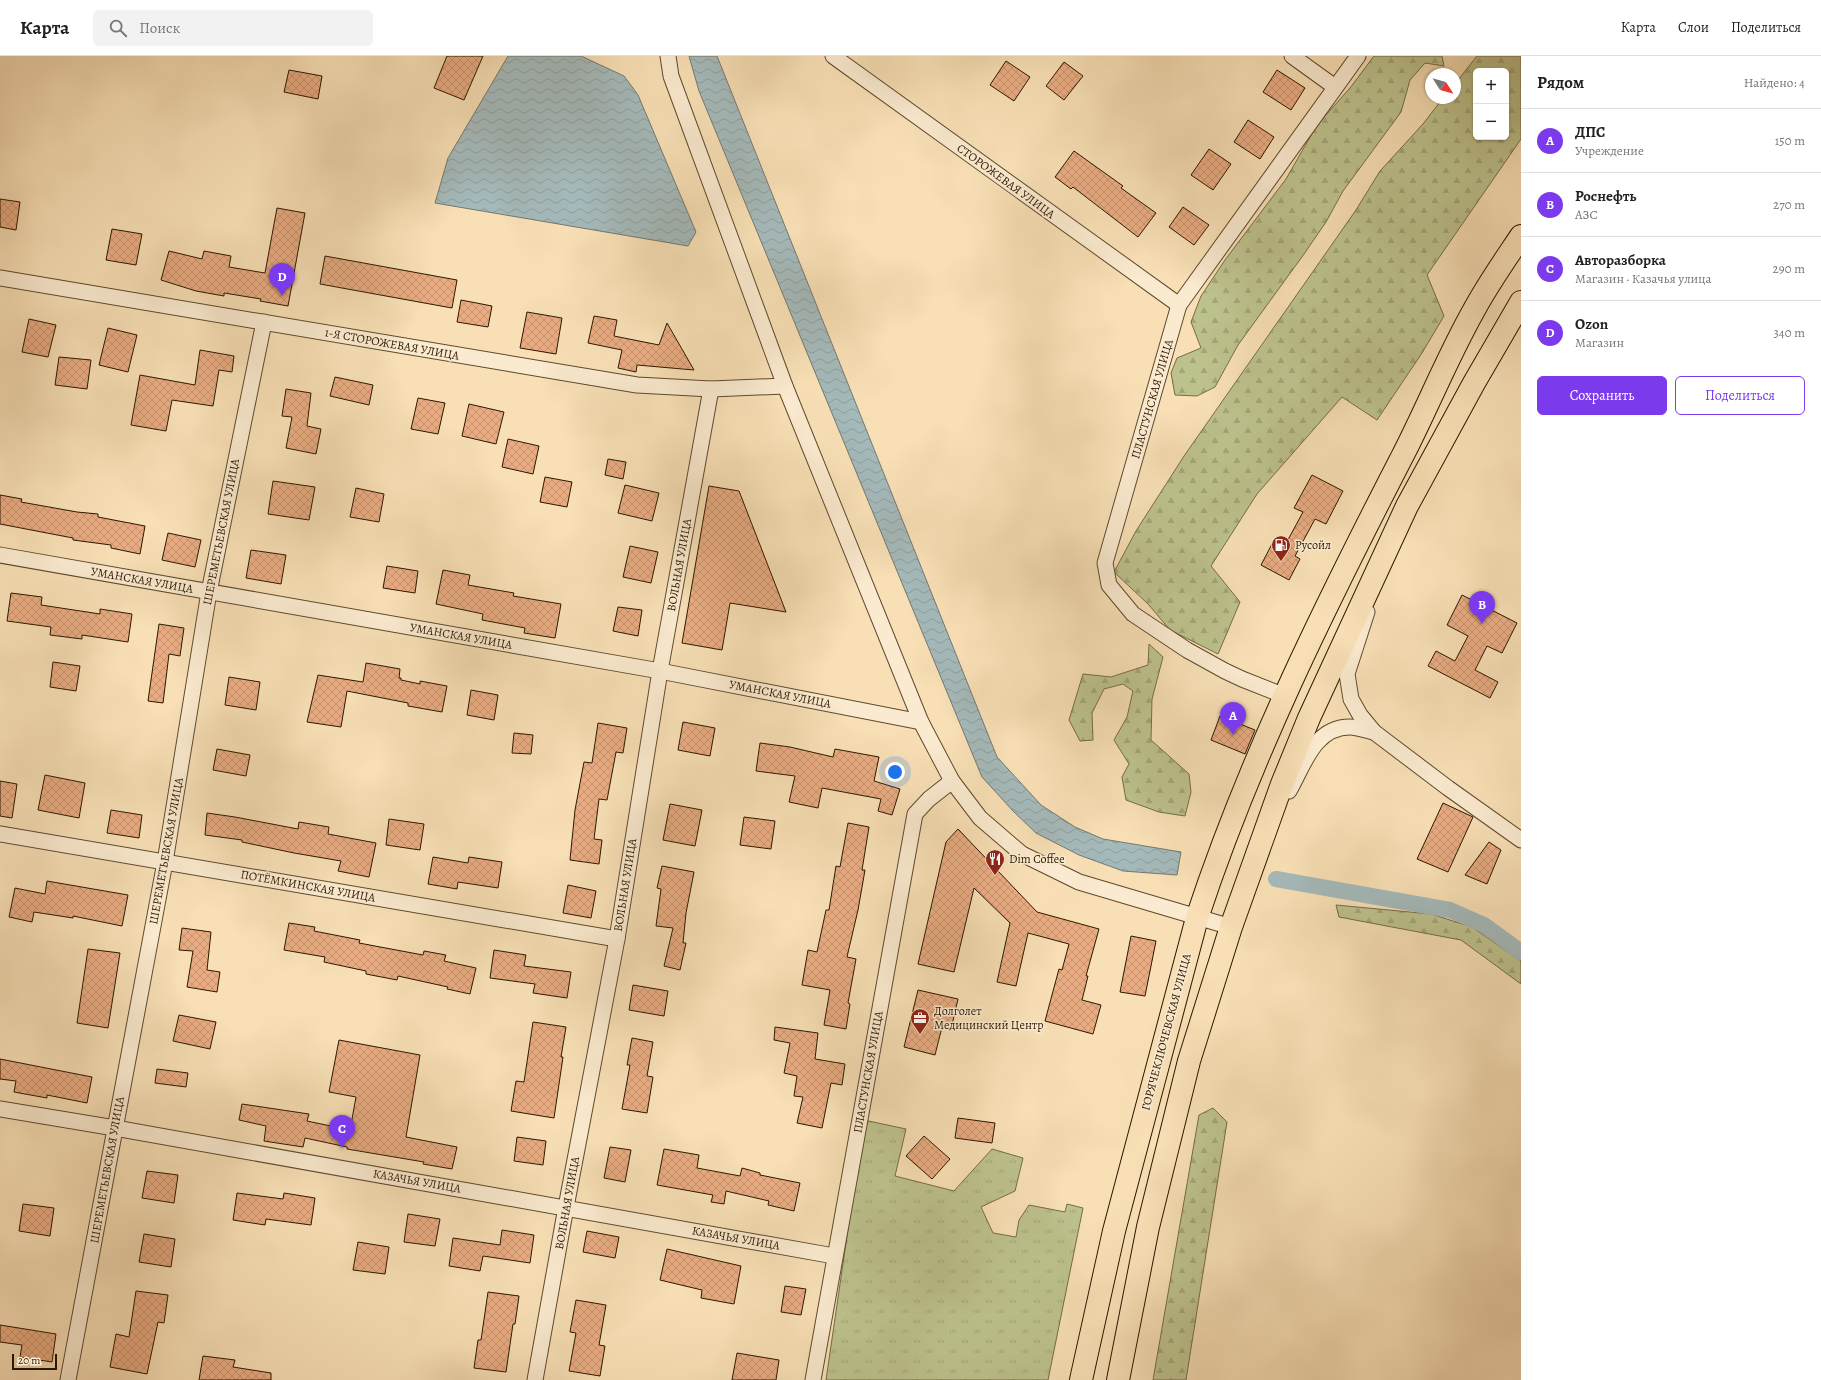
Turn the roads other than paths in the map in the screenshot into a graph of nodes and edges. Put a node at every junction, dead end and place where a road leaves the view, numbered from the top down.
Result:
1 (668, 56) edge
2 (833, 56) edge
3 (1292, 56) edge
4 (1358, 56) edge
5 (1335, 88) junction
6 (1521, 236) edge
7 (0, 278) edge
8 (1521, 302) edge
9 (1179, 305) junction
10 (264, 322) junction
11 (785, 386) junction
12 (711, 389) junction
13 (0, 555) edge
14 (1375, 576) junction
15 (209, 592) junction
16 (660, 671) junction
17 (1285, 696) junction
18 (921, 722) junction
19 (1374, 732) junction
20 (952, 781) junction
21 (0, 834) edge
22 (1262, 838) junction
23 (1521, 840) edge
24 (165, 862) junction
25 (1197, 918) junction
26 (1231, 927) junction
27 (617, 939) junction
28 (0, 1109) edge
29 (115, 1128) junction
30 (566, 1207) junction
31 (834, 1256) junction
32 (68, 1380) edge
33 (535, 1380) edge
34 (813, 1380) edge
35 (1081, 1380) edge
36 (1118, 1380) edge

1 - 11 street
2 - 9 street, СТОРОЖЕВАЯ УЛИЦА
3 - 5 street
4 - 5 street, ПЛАСТУНСКАЯ УЛИЦА
5 - 9 street, ПЛАСТУНСКАЯ УЛИЦА
6 - 17 main road, ГОРЯЧЕКЛЮЧЕВСКАЯ УЛИЦА
7 - 10 street, 1-Я СТОРОЖЕВАЯ УЛИЦА
8 - 14 main road
9 - 17 street, ПЛАСТУНСКАЯ УЛИЦА
10 - 12 street, 1-Я СТОРОЖЕВАЯ УЛИЦА
10 - 15 street, ШЕРЕМЕТЬЕВСКАЯ УЛИЦА
11 - 12 street, 1-Я СТОРОЖЕВАЯ УЛИЦА
11 - 18 street
12 - 16 street, ВОЛЬНАЯ УЛИЦА
13 - 15 street, УМАНСКАЯ УЛИЦА
14 - 19 street
14 - 22 main road
15 - 16 street, УМАНСКАЯ УЛИЦА
15 - 24 street, ШЕРЕМЕТЬЕВСКАЯ УЛИЦА
16 - 18 street, УМАНСКАЯ УЛИЦА
16 - 27 street, ВОЛЬНАЯ УЛИЦА
17 - 25 main road, ГОРЯЧЕКЛЮЧЕВСКАЯ УЛИЦА
18 - 20 street
19 - 22 street
19 - 23 street
20 - 25 street
20 - 31 street, ПЛАСТУНСКАЯ УЛИЦА
21 - 24 street, ПОТЁМКИНСКАЯ УЛИЦА
22 - 26 main road
24 - 27 street, ПОТЁМКИНСКАЯ УЛИЦА
24 - 29 street, ШЕРЕМЕТЬЕВСКАЯ УЛИЦА
25 - 26 street
25 - 35 main road, ГОРЯЧЕКЛЮЧЕВСКАЯ УЛИЦА
26 - 36 main road
27 - 30 street, ВОЛЬНАЯ УЛИЦА
28 - 29 street, КАЗАЧЬЯ УЛИЦА
29 - 30 street, КАЗАЧЬЯ УЛИЦА
29 - 32 street, ШЕРЕМЕТЬЕВСКАЯ УЛИЦА
30 - 31 street, КАЗАЧЬЯ УЛИЦА
30 - 33 street, ВОЛЬНАЯ УЛИЦА
31 - 34 street, ПЛАСТУНСКАЯ УЛИЦА

